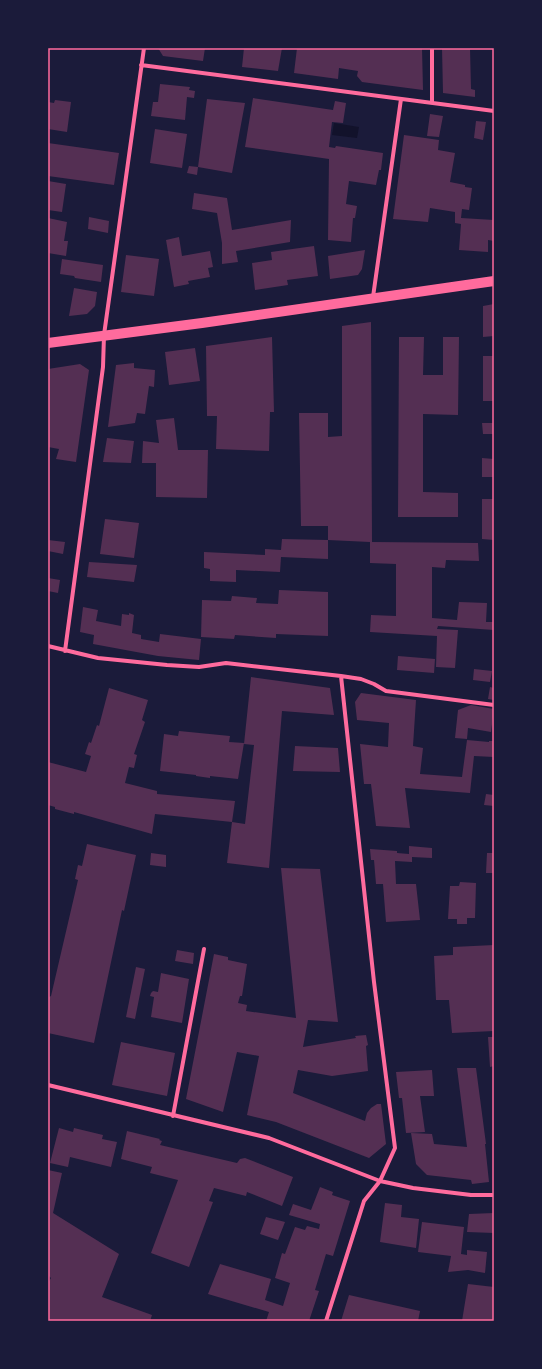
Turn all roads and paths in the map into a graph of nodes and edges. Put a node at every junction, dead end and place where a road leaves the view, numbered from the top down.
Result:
1 (144, 48) edge
2 (432, 48) edge
3 (141, 65) junction
4 (401, 99) junction
5 (432, 102) junction
6 (494, 111) edge
7 (494, 281) edge
8 (373, 300) junction
9 (104, 335) junction
10 (48, 343) edge
11 (48, 646) edge
12 (65, 651) junction
13 (341, 676) junction
14 (494, 705) edge
15 (204, 950) dead end
16 (48, 1085) edge
17 (173, 1116) junction
18 (380, 1181) junction
19 (494, 1195) edge
20 (326, 1321) edge

1 - 3 street
2 - 5 street
3 - 4 street
3 - 9 street
4 - 5 street
4 - 8 street
5 - 6 street
7 - 8 main road
8 - 9 main road
9 - 10 main road
9 - 12 street
11 - 12 street
12 - 13 street
13 - 14 street
13 - 18 street
15 - 17 street
16 - 17 street
17 - 18 street
18 - 19 street
18 - 20 street

